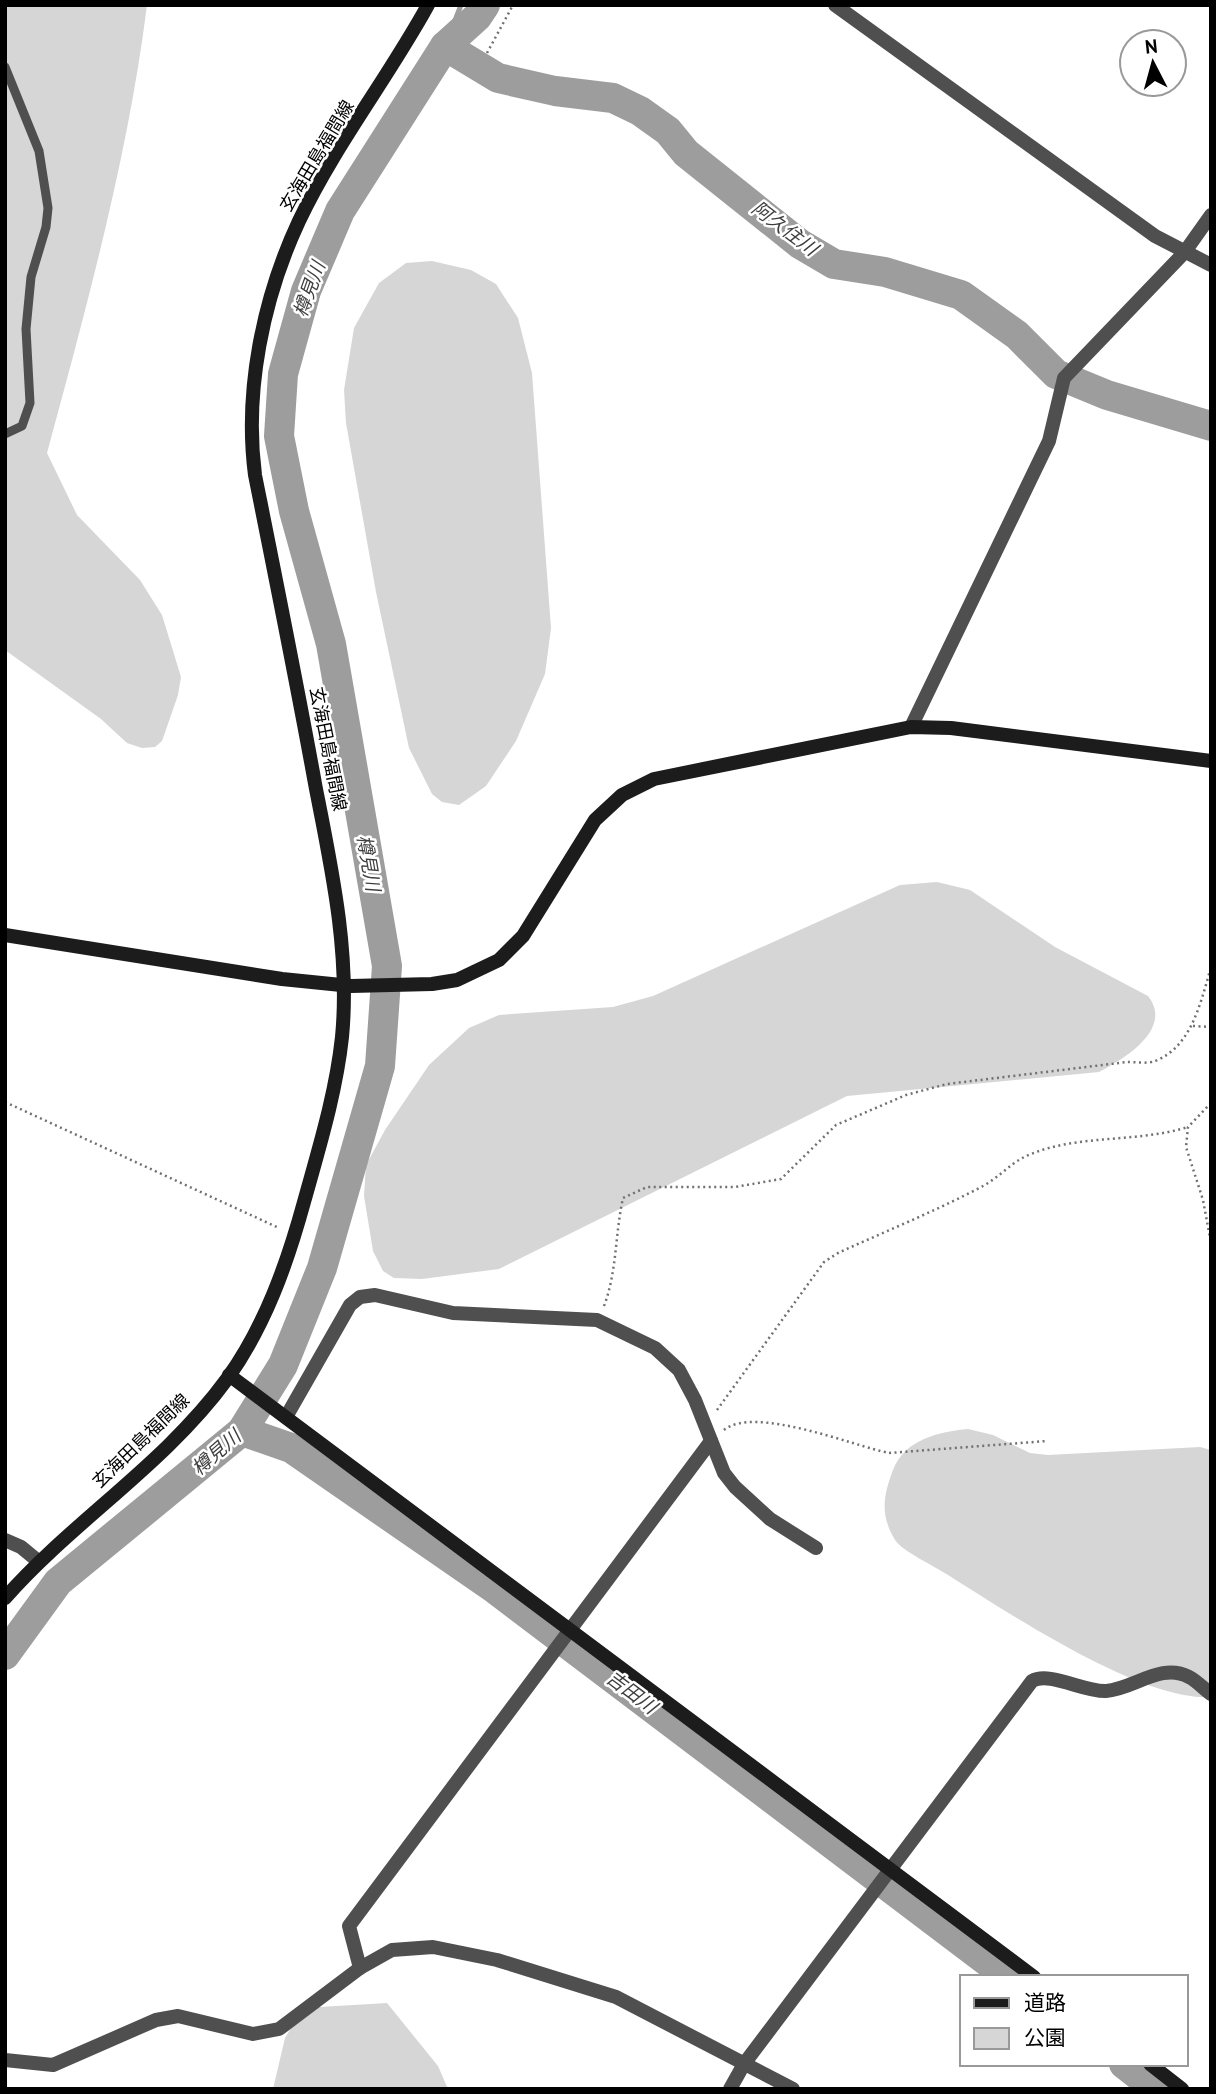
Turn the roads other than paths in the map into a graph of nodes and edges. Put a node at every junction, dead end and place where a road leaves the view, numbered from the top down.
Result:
1 (428, 5) edge
2 (835, 5) edge
3 (5, 67) edge
4 (1211, 215) edge
5 (1184, 253) junction
6 (1211, 265) edge
7 (5, 434) edge
8 (911, 727) junction
9 (1211, 761) edge
10 (5, 935) edge
11 (347, 986) junction
12 (234, 1379) junction
13 (282, 1414) junction
14 (711, 1441) junction
15 (5, 1540) edge
16 (816, 1548) dead end
17 (38, 1561) junction
18 (5, 1598) edge
19 (570, 1629) junction
20 (1211, 1694) edge
21 (891, 1868) junction
22 (360, 1968) junction
23 (1031, 1975) edge
24 (5, 2060) edge
25 (744, 2064) junction
26 (1153, 2066) edge
27 (730, 2089) edge
28 (793, 2089) edge
29 (1182, 2089) edge

1 - 11 street, 玄海田島福間線
2 - 5 street
3 - 7 lane
4 - 5 street
5 - 6 street
5 - 8 street
8 - 9 street
8 - 11 street
10 - 11 street
11 - 12 street, 玄海田島福間線
12 - 13 street
12 - 17 street, 玄海田島福間線
13 - 14 street
13 - 19 street
14 - 16 street
14 - 19 street
15 - 17 street
17 - 18 street, 玄海田島福間線
19 - 21 street
19 - 22 street
20 - 21 street
21 - 23 street
21 - 25 street
22 - 24 street
22 - 25 street
25 - 27 street
25 - 28 street
26 - 29 street

